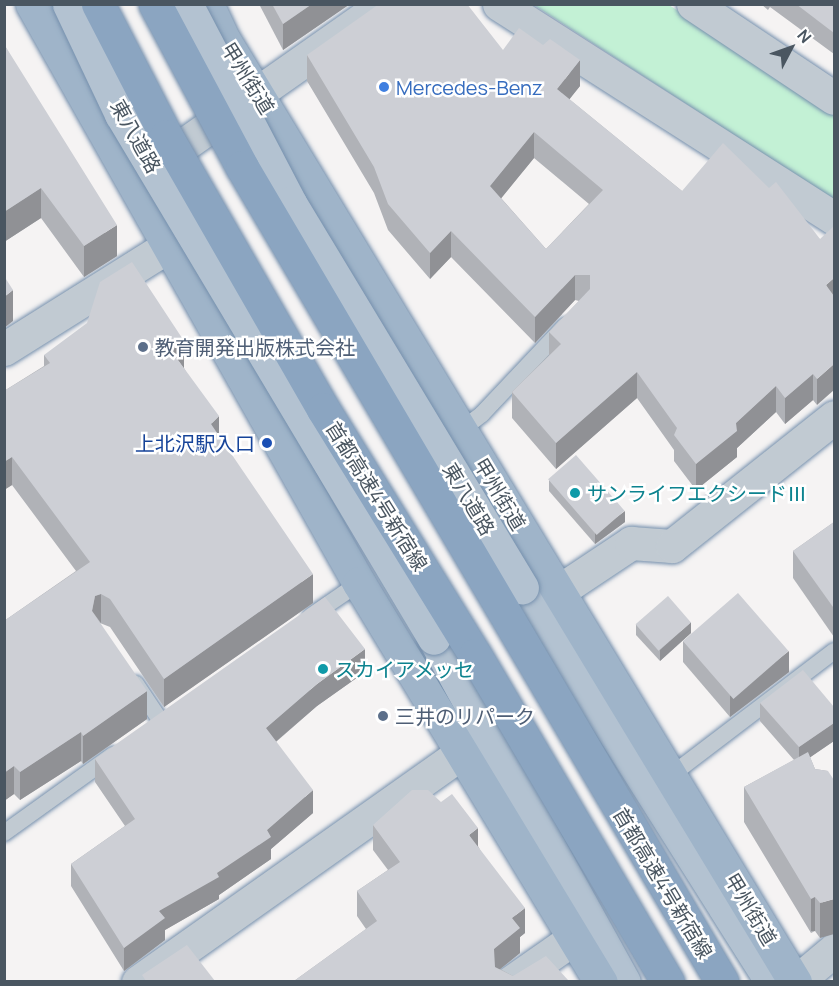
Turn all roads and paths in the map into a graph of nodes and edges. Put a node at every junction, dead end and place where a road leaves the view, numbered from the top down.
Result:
1 (32, 4) edge
2 (69, 4) edge
3 (98, 4) edge
4 (155, 4) edge
5 (186, 4) edge
6 (207, 4) edge
7 (384, 4) edge
8 (499, 4) edge
9 (693, 4) edge
10 (259, 96) junction
11 (834, 98) edge
12 (132, 180) junction
13 (834, 218) edge
14 (168, 246) junction
15 (574, 316) edge
16 (4, 349) edge
17 (834, 417) edge
18 (461, 430) junction
19 (359, 583) junction
20 (559, 591) junction
21 (301, 623) edge
22 (834, 651) edge
23 (128, 672) edge
24 (179, 707) edge
25 (160, 720) junction
26 (142, 734) edge
27 (124, 747) edge
28 (461, 753) junction
29 (670, 776) junction
30 (4, 833) edge
31 (574, 938) junction
32 (834, 950) edge
33 (138, 981) edge
34 (511, 981) edge
35 (601, 981) edge
36 (624, 981) edge
37 (668, 981) edge
38 (722, 981) edge
39 (772, 981) edge
40 (795, 981) edge

1 - 12 highway
2 - 36 main road, 東八道路, bridge
3 - 37 highway, 首都高速4号新宿線, bridge
4 - 38 highway, 首都高速4号新宿線, bridge
5 - 39 main road, 東八道路, bridge
6 - 10 highway, 甲州街道
7 - 10 street
8 - 13 street
9 - 11 street
10 - 12 street
10 - 18 highway, 甲州街道
12 - 14 highway
14 - 16 street
14 - 19 highway
15 - 18 lane
17 - 20 street
18 - 20 highway, 甲州街道
19 - 21 lane
19 - 28 highway
20 - 29 highway, 甲州街道
22 - 29 lane
23 - 25 lane
24 - 25 lane
25 - 26 lane
27 - 30 lane
28 - 31 highway
28 - 33 street
29 - 40 highway, 甲州街道
31 - 34 street
31 - 35 highway
32 - 40 street

